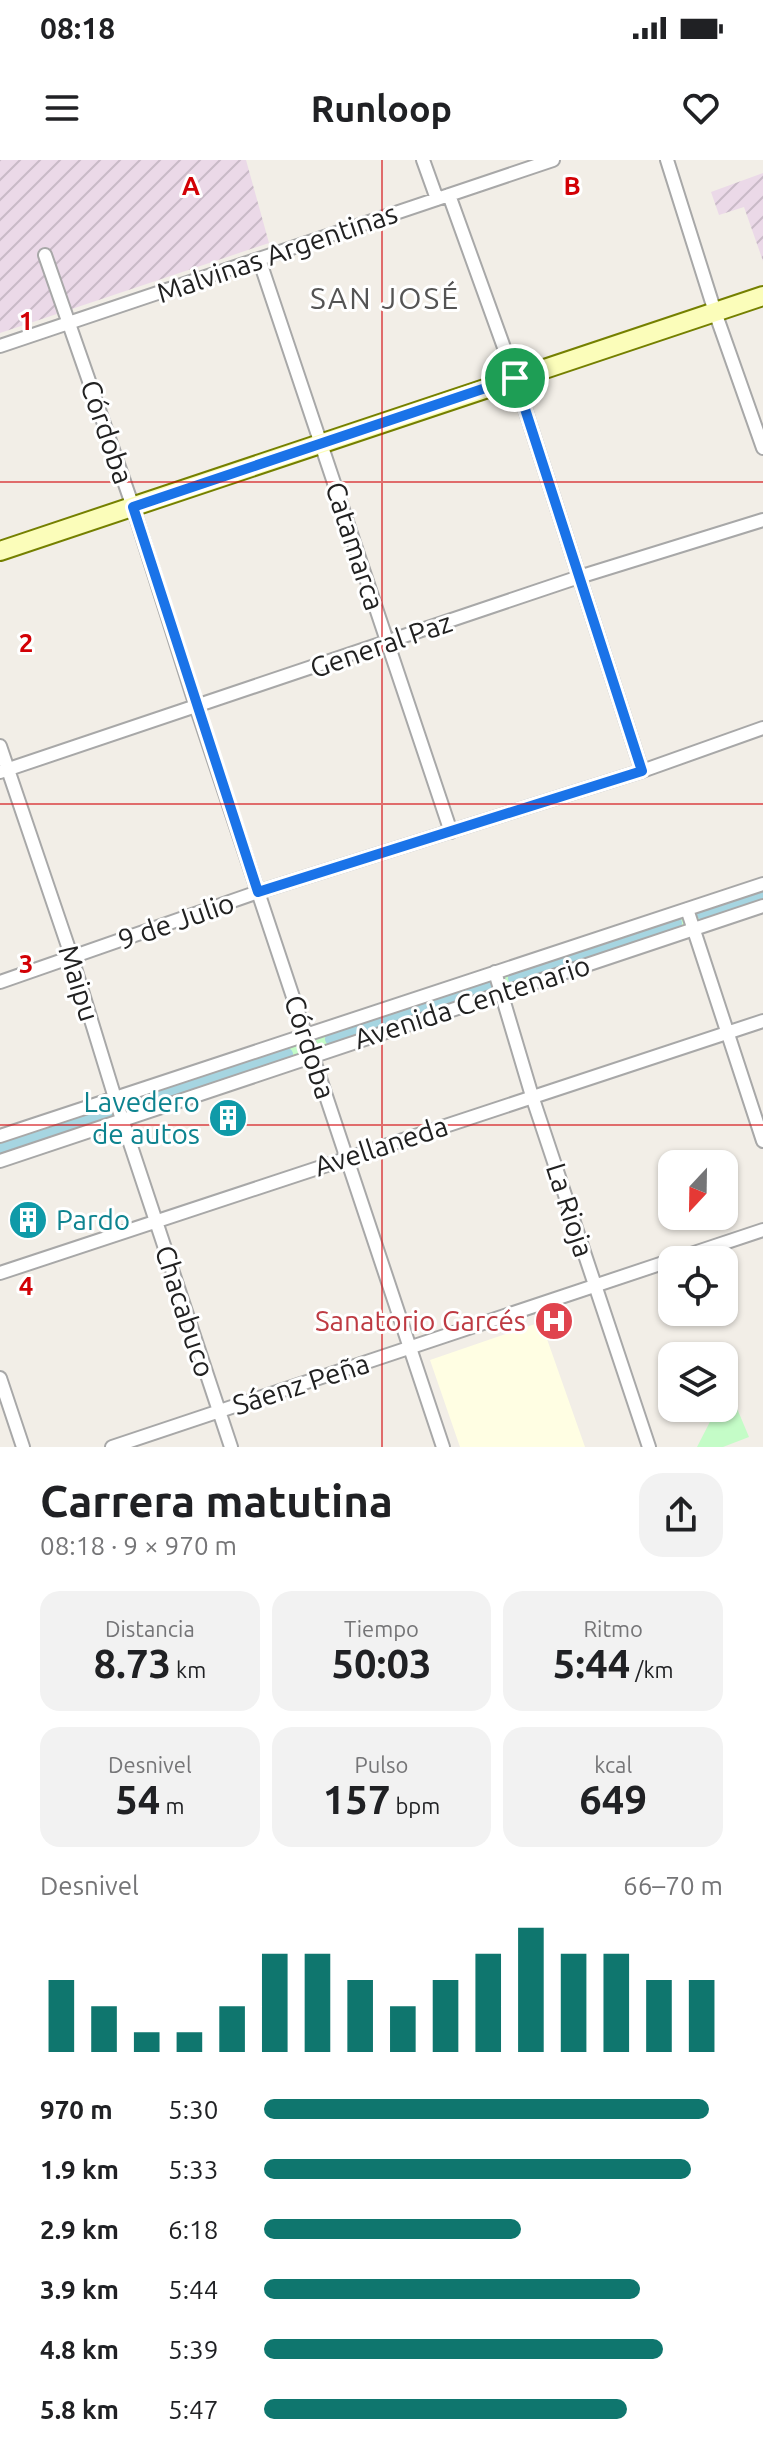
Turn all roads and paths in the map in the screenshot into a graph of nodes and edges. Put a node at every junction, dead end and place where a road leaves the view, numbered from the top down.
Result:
1 (423, 160) edge
2 (553, 160) edge
3 (667, 160) edge
4 (443, 197) junction
5 (45, 255) dead end
6 (259, 259) junction
7 (763, 296) edge
8 (715, 312) junction
9 (70, 322) junction
10 (0, 346) edge
11 (515, 378) junction
12 (322, 442) junction
13 (763, 448) edge
14 (133, 507) junction
15 (763, 520) edge
16 (0, 551) edge
17 (579, 577) junction
18 (386, 644) junction
19 (196, 706) junction
20 (763, 728) edge
21 (0, 746) edge
22 (4, 771) edge
23 (642, 771) junction
24 (451, 832) junction
25 (763, 884) edge
26 (258, 892) junction
27 (763, 906) edge
28 (687, 909) junction
29 (693, 929) junction
30 (72, 958) junction
31 (495, 972) junction
32 (0, 982) edge
33 (501, 993) junction
34 (763, 1021) edge
35 (727, 1033) junction
36 (306, 1035) junction
37 (312, 1056) junction
38 (532, 1096) junction
39 (115, 1098) junction
40 (122, 1119) junction
41 (0, 1136) edge
42 (763, 1141) edge
43 (346, 1157) junction
44 (0, 1161) edge
45 (155, 1221) junction
46 (763, 1230) edge
47 (715, 1246) edge
48 (658, 1265) edge
49 (0, 1273) edge
50 (595, 1286) junction
51 (410, 1348) junction
52 (0, 1378) edge
53 (219, 1411) junction
54 (23, 1447) edge
55 (112, 1447) edge
56 (231, 1447) edge
57 (443, 1447) edge
58 (649, 1447) edge

1 - 4 street
2 - 4 street, Malvinas Argentinas
3 - 8 street
4 - 6 street, Malvinas Argentinas
4 - 11 street
5 - 9 street, Córdoba
6 - 9 street, Malvinas Argentinas
6 - 12 street, Catamarca
7 - 8 main road
8 - 11 main road
8 - 13 street
9 - 10 street, Malvinas Argentinas
9 - 14 street, Córdoba
11 - 12 main road
11 - 17 street
12 - 14 main road
12 - 18 street, Catamarca
14 - 16 main road
14 - 19 street, Córdoba
15 - 17 street, General Paz
17 - 18 street, General Paz
17 - 23 street
18 - 19 street, General Paz
18 - 24 street, Catamarca
19 - 22 street, General Paz
19 - 26 street, Córdoba
20 - 23 street, 9 de Julio
21 - 22 street, Maipu
22 - 30 street, Maipu
23 - 24 street, 9 de Julio
24 - 26 street, 9 de Julio
25 - 28 street, Avenida Centenario
26 - 30 street, 9 de Julio
26 - 36 street, Córdoba
27 - 29 street, Avenida Centenario
28 - 29 street
28 - 31 street, Avenida Centenario
29 - 33 street, Avenida Centenario
29 - 35 street
30 - 32 street, 9 de Julio
30 - 39 street, Maipu
31 - 33 street, La Rioja
31 - 36 street, Avenida Centenario
33 - 37 street, Avenida Centenario
33 - 38 street, La Rioja
34 - 35 street, Avellaneda
35 - 38 street, Avellaneda
35 - 42 street
36 - 37 street, Córdoba
36 - 39 street, Avenida Centenario
37 - 40 street, Avenida Centenario
37 - 43 street, Córdoba
38 - 43 street, Avellaneda
38 - 50 street, La Rioja
39 - 40 street, Maipu
39 - 41 street, Avenida Centenario
40 - 44 street, Avenida Centenario
40 - 45 street, Maipu
43 - 45 street, Avellaneda
43 - 51 street, Córdoba
45 - 49 street, Avellaneda
45 - 53 street, Chacabuco
46 - 47 street, Sáenz Peña
48 - 50 street, Sáenz Peña
50 - 51 street, Sáenz Peña
50 - 58 street, La Rioja
51 - 53 street, Sáenz Peña
51 - 57 street, Córdoba
52 - 54 street
53 - 55 street, Sáenz Peña
53 - 56 street, Chacabuco

